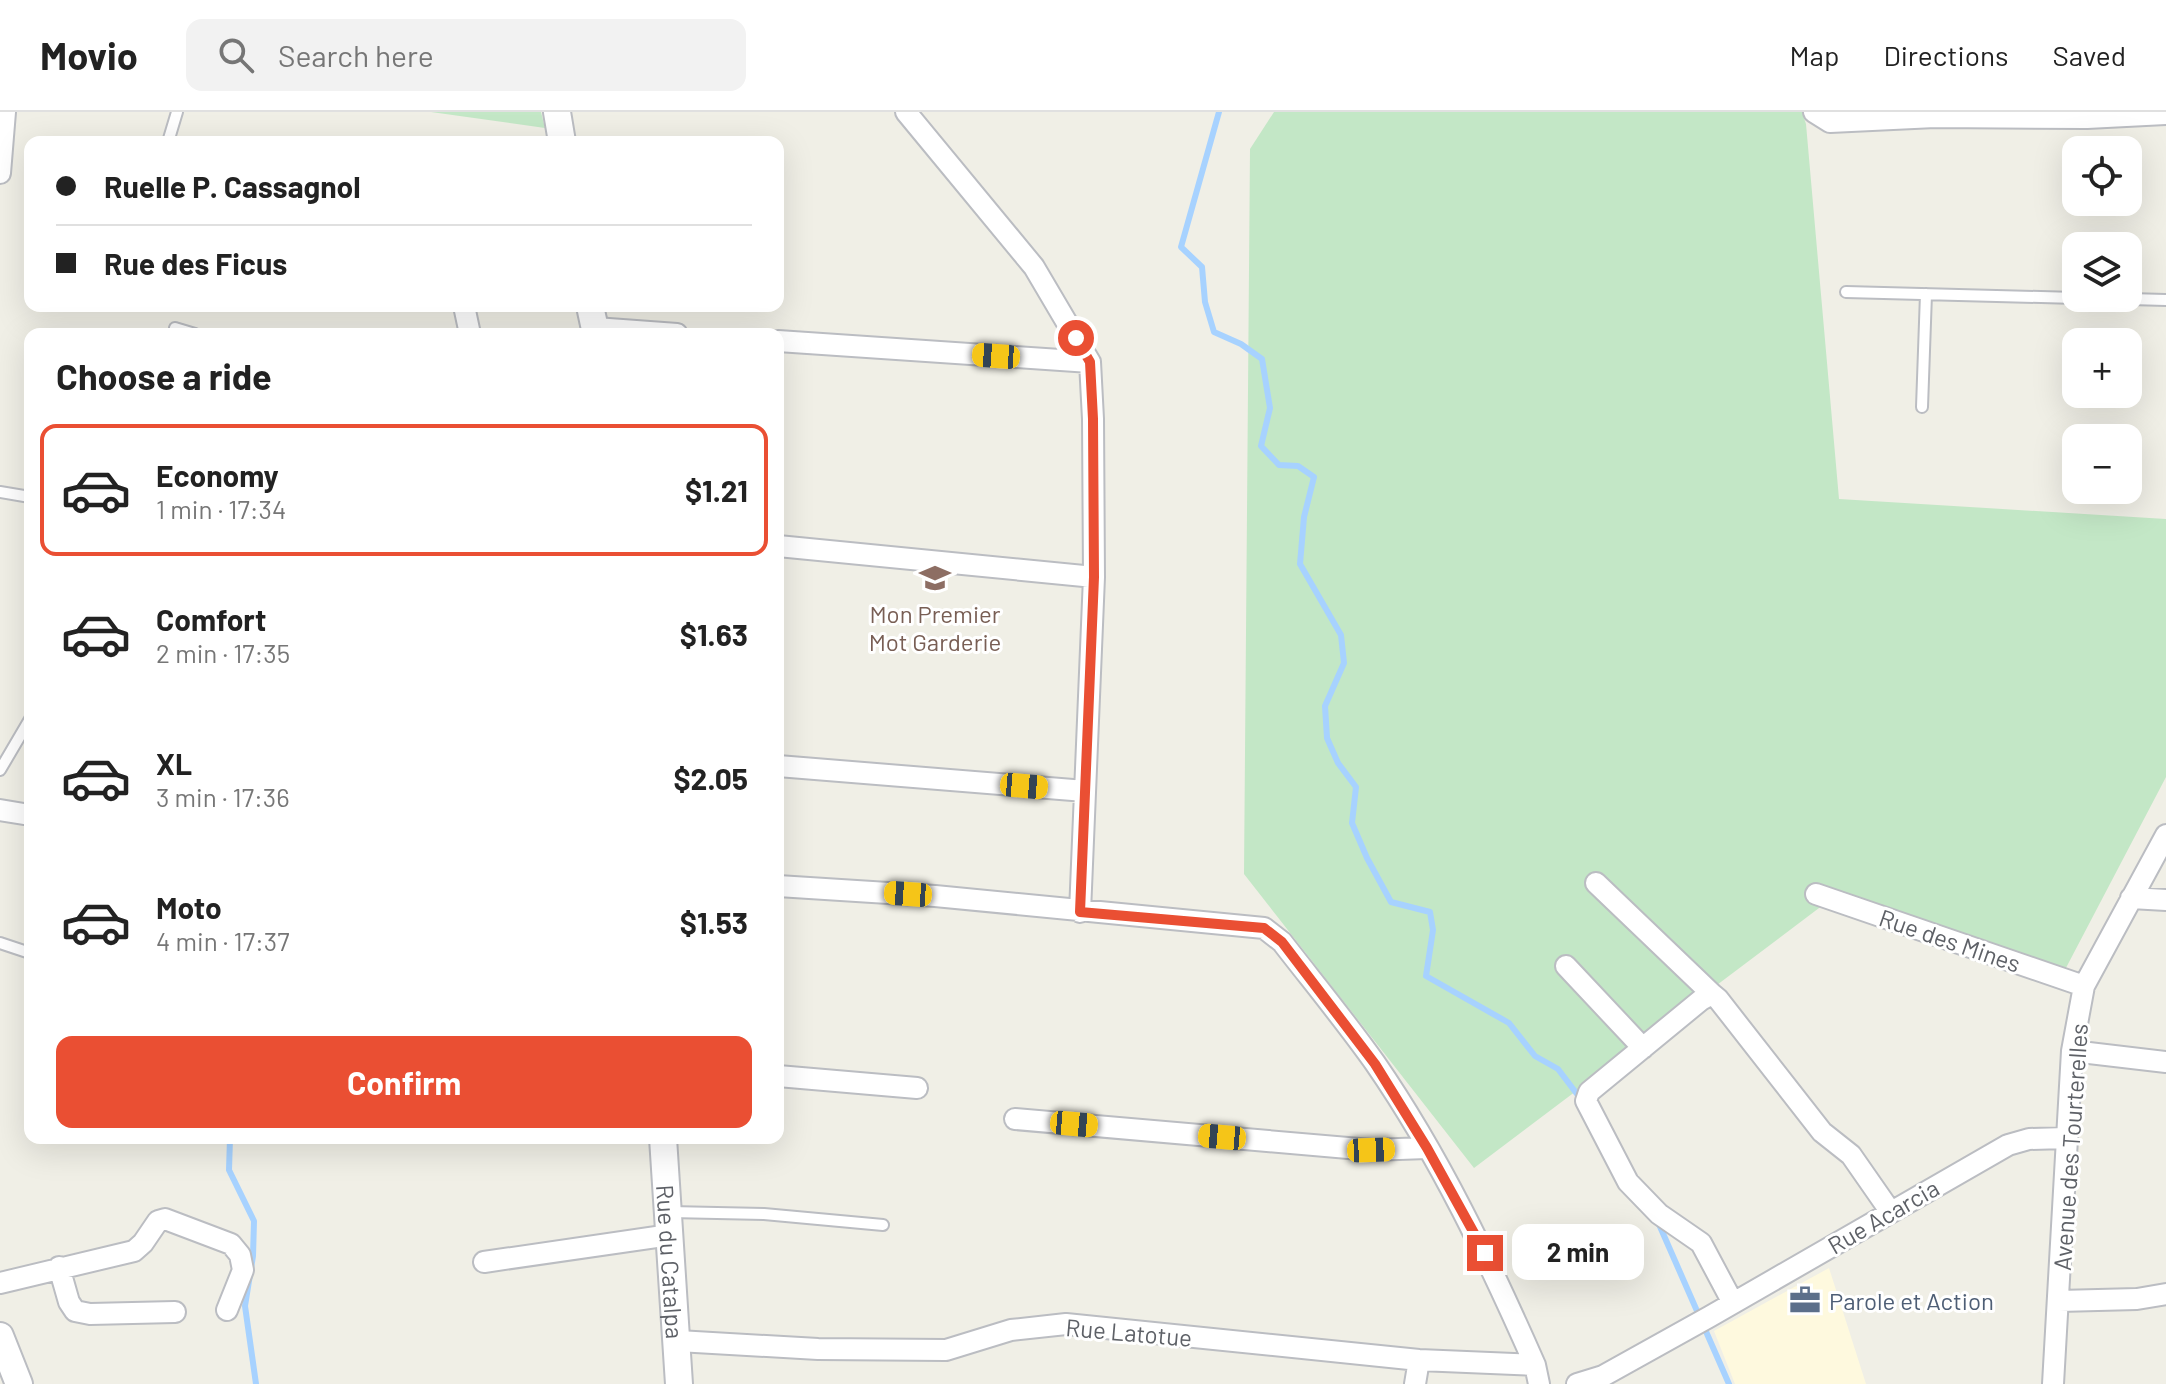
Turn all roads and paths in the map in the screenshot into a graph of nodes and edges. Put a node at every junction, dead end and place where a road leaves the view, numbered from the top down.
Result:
1 (5, 112) edge
2 (177, 112) edge
3 (557, 112) edge
4 (906, 112) edge
5 (1814, 112) edge
6 (2166, 114) edge
7 (170, 136) edge
8 (561, 136) edge
9 (0, 173) edge
10 (1846, 292) dead end
11 (1926, 294) junction
12 (2062, 298) edge
13 (2142, 299) edge
14 (2166, 300) edge
15 (593, 323) edge
16 (631, 328) edge
17 (784, 341) edge
18 (1090, 362) junction
19 (1922, 407) dead end
20 (0, 492) edge
21 (24, 496) edge
22 (784, 547) edge
23 (1094, 577) junction
24 (24, 729) edge
25 (784, 766) edge
26 (0, 770) edge
27 (1085, 791) junction
28 (0, 810) edge
29 (24, 814) edge
30 (2166, 835) edge
31 (1596, 883) dead end
32 (784, 886) edge
33 (1816, 894) dead end
34 (2131, 898) junction
35 (2166, 900) edge
36 (1080, 912) junction
37 (0, 943) edge
38 (24, 951) edge
39 (1566, 966) dead end
40 (2084, 986) junction
41 (1712, 994) junction
42 (1643, 1048) junction
43 (2072, 1051) junction
44 (2166, 1062) edge
45 (784, 1077) edge
46 (917, 1088) dead end
47 (1015, 1119) dead end
48 (2066, 1138) junction
49 (663, 1144) edge
50 (1427, 1148) junction
51 (1890, 1211) junction
52 (669, 1224) junction
53 (883, 1225) dead end
54 (484, 1262) dead end
55 (59, 1267) junction
56 (0, 1283) edge
57 (2166, 1294) edge
58 (2059, 1301) junction
59 (1733, 1303) junction
60 (227, 1310) dead end
61 (175, 1312) dead end
62 (0, 1336) edge
63 (678, 1341) junction
64 (1419, 1360) junction
65 (1537, 1374) edge
66 (19, 1384) edge
67 (679, 1384) edge
68 (1415, 1384) edge
69 (1577, 1384) edge
70 (2053, 1384) edge

1 - 9 street
2 - 7 lane
3 - 8 street
4 - 18 street
5 - 6 street
10 - 11 lane
11 - 12 lane
11 - 19 lane
13 - 14 lane
15 - 16 street
17 - 18 street
18 - 23 street
20 - 21 lane
22 - 23 street
23 - 27 street
24 - 26 lane
25 - 27 street
27 - 36 street
28 - 29 street
30 - 34 street, Avenue des Tourterelles
31 - 41 street
32 - 36 street
33 - 40 street, Rue des Mines
34 - 35 street
34 - 40 street, Avenue des Tourterelles
36 - 50 street
37 - 38 lane
39 - 42 street
40 - 43 street, Avenue des Tourterelles
41 - 42 street
41 - 51 street
42 - 59 street
43 - 44 street
43 - 48 street, Avenue des Tourterelles
45 - 46 street
47 - 50 street
48 - 51 street, Rue Acarcia
48 - 58 street, Avenue des Tourterelles
49 - 52 street, Rue du Catalpa
50 - 65 street
51 - 59 street, Rue Acarcia
52 - 53 lane
52 - 54 street
52 - 63 street, Rue du Catalpa
55 - 56 street
55 - 60 street
55 - 61 street
57 - 58 street
58 - 70 street, Avenue des Tourterelles
59 - 69 street, Rue Acarcia
62 - 66 street
63 - 64 street, Rue Latotue
63 - 67 street, Rue du Catalpa
64 - 65 street, Rue Latotue
64 - 68 street

